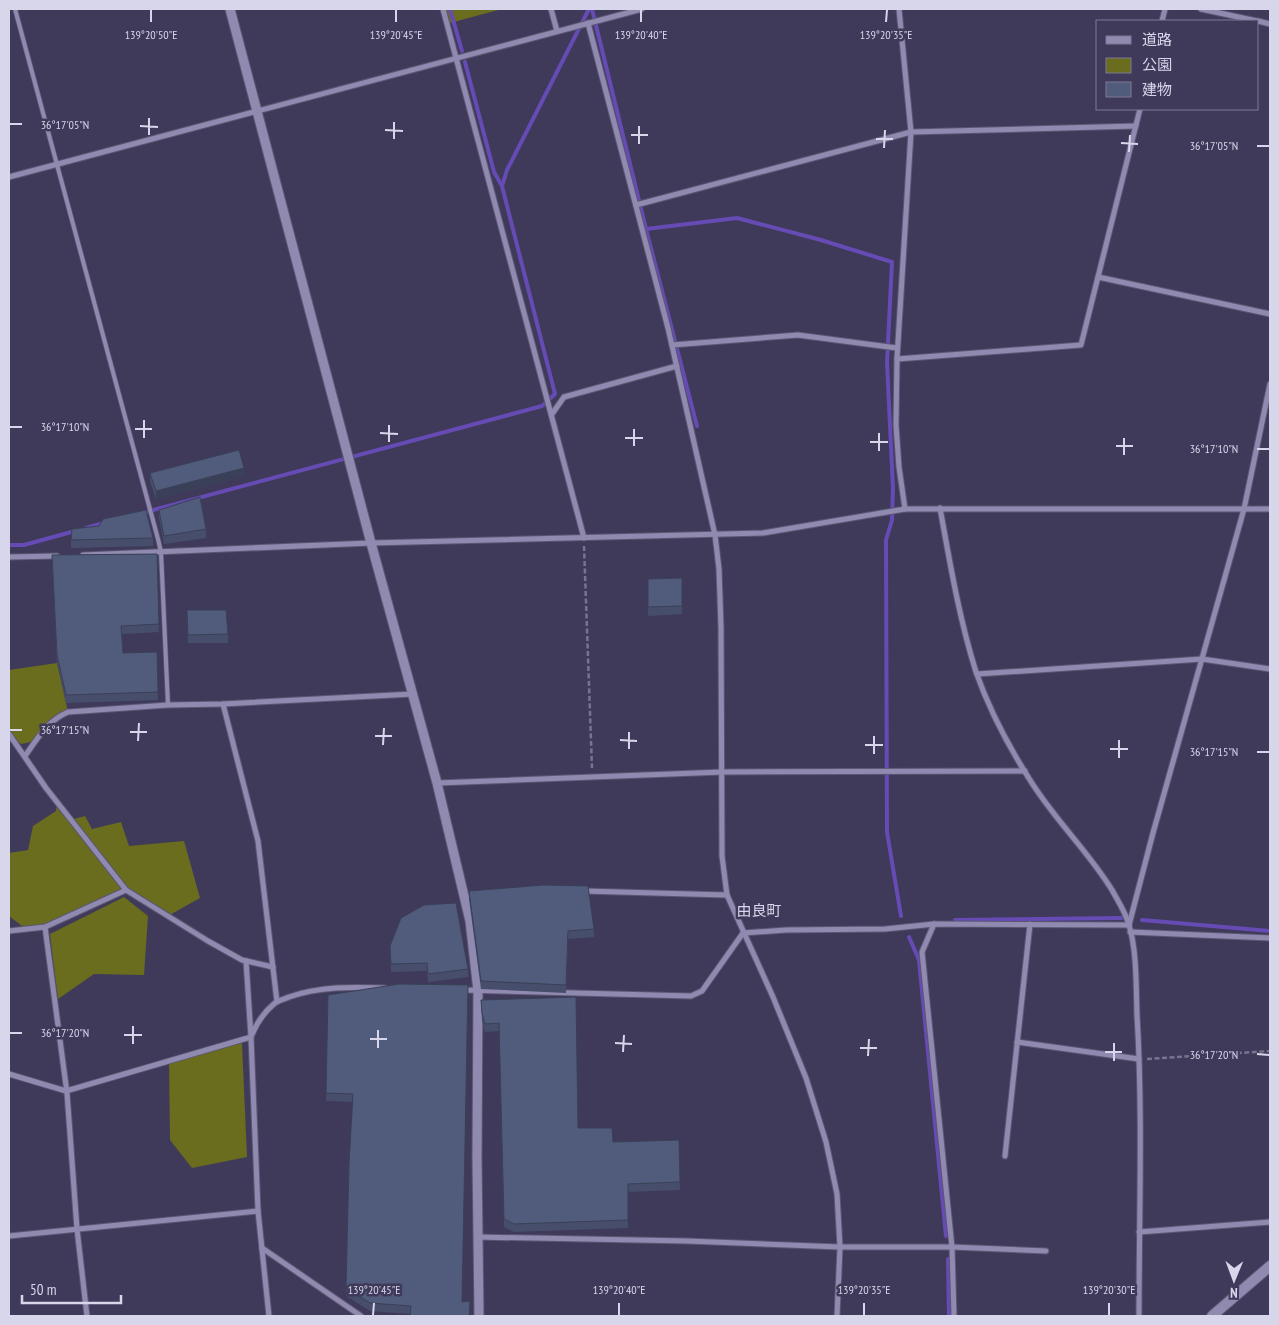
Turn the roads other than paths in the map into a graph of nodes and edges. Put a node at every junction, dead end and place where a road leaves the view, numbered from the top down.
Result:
1 (16, 9) edge
2 (230, 9) edge
3 (443, 9) edge
4 (551, 9) edge
5 (642, 9) edge
6 (900, 9) edge
7 (1201, 9) edge
8 (1252, 20) edge
9 (588, 23) junction
10 (557, 31) junction
11 (456, 58) junction
12 (1140, 110) edge
13 (257, 112) junction
14 (1136, 126) junction
15 (911, 132) junction
16 (56, 164) junction
17 (9, 177) edge
18 (636, 205) junction
19 (1098, 277) junction
20 (1270, 314) edge
21 (672, 345) junction
22 (898, 348) junction
23 (897, 359) junction
24 (677, 366) junction
25 (1270, 384) edge
26 (552, 414) junction
27 (940, 508) junction
28 (905, 509) junction
29 (1244, 509) junction
30 (1270, 509) edge
31 (715, 535) junction
32 (584, 538) junction
33 (371, 544) junction
34 (161, 552) junction
35 (75, 555) edge
36 (66, 556) edge
37 (9, 558) edge
38 (1202, 659) junction
39 (1270, 669) edge
40 (977, 674) junction
41 (413, 694) junction
42 (224, 704) junction
43 (168, 705) junction
44 (9, 734) edge
45 (25, 756) junction
46 (1025, 771) junction
47 (722, 772) junction
48 (437, 783) junction
49 (126, 890) junction
50 (574, 891) edge
51 (727, 895) junction
52 (934, 924) junction
53 (1030, 924) junction
54 (1130, 925) junction
55 (45, 927) junction
56 (9, 931) edge
57 (1130, 932) junction
58 (743, 933) junction
59 (1270, 938) edge
60 (246, 961) junction
61 (273, 967) junction
62 (391, 988) edge
63 (458, 990) edge
64 (478, 991) junction
65 (276, 1002) junction
66 (251, 1037) junction
67 (1017, 1042) junction
68 (1139, 1059) junction
69 (9, 1074) edge
70 (66, 1091) junction
71 (1005, 1156) dead end
72 (258, 1211) junction
73 (1270, 1222) edge
74 (78, 1229) junction
75 (1139, 1232) junction
76 (9, 1236) edge
77 (477, 1237) junction
78 (840, 1247) junction
79 (952, 1247) junction
80 (262, 1248) junction
81 (1046, 1251) dead end
82 (1270, 1266) edge
83 (87, 1316) edge
84 (270, 1316) edge
85 (361, 1316) edge
86 (479, 1316) edge
87 (837, 1316) edge
88 (954, 1316) edge
89 (1139, 1316) edge
90 (1212, 1316) edge

1 - 16 lane
2 - 13 street
3 - 11 street
4 - 10 street
5 - 9 street
6 - 15 street
7 - 8 street
9 - 10 street
9 - 18 street
10 - 11 street
11 - 13 street
11 - 26 street
12 - 14 street
13 - 16 street
13 - 33 street
14 - 15 street
14 - 19 street
15 - 18 street
15 - 22 street
16 - 17 street
16 - 34 lane
18 - 21 street
19 - 20 street
19 - 23 street
21 - 22 street
21 - 24 street
22 - 23 street
23 - 28 street
24 - 26 street
24 - 31 street
25 - 29 street
26 - 32 street
27 - 28 street
27 - 29 street
27 - 40 street
28 - 31 street
29 - 30 street
29 - 38 street
31 - 32 street
31 - 47 street
32 - 33 street
33 - 34 street
33 - 41 street
34 - 35 street
34 - 43 lane
36 - 37 street
38 - 39 street
38 - 40 street
38 - 54 street
40 - 46 street
41 - 42 street
41 - 48 street
42 - 43 street
42 - 61 street
43 - 45 street
44 - 45 street
45 - 49 street
46 - 47 street
46 - 54 street
47 - 48 street
47 - 51 street
48 - 64 street
49 - 55 street
49 - 60 street
50 - 51 street
51 - 58 street
52 - 53 street
52 - 58 street
52 - 79 street
53 - 54 street
53 - 67 street
54 - 57 street
55 - 56 street
55 - 70 street
57 - 59 street
57 - 68 street
58 - 64 street
58 - 78 street
60 - 61 street
60 - 66 street
61 - 65 street
62 - 65 street
63 - 64 street
64 - 77 street
65 - 66 street
66 - 70 street
66 - 72 street
67 - 68 street
67 - 71 street
68 - 75 street
69 - 70 street
70 - 74 street
72 - 74 street
72 - 80 street
73 - 75 street
74 - 76 street
74 - 83 street
75 - 89 street
77 - 78 street
77 - 86 street
78 - 79 street
78 - 87 street
79 - 81 street
79 - 88 street
80 - 84 street
80 - 85 street
82 - 90 main road

